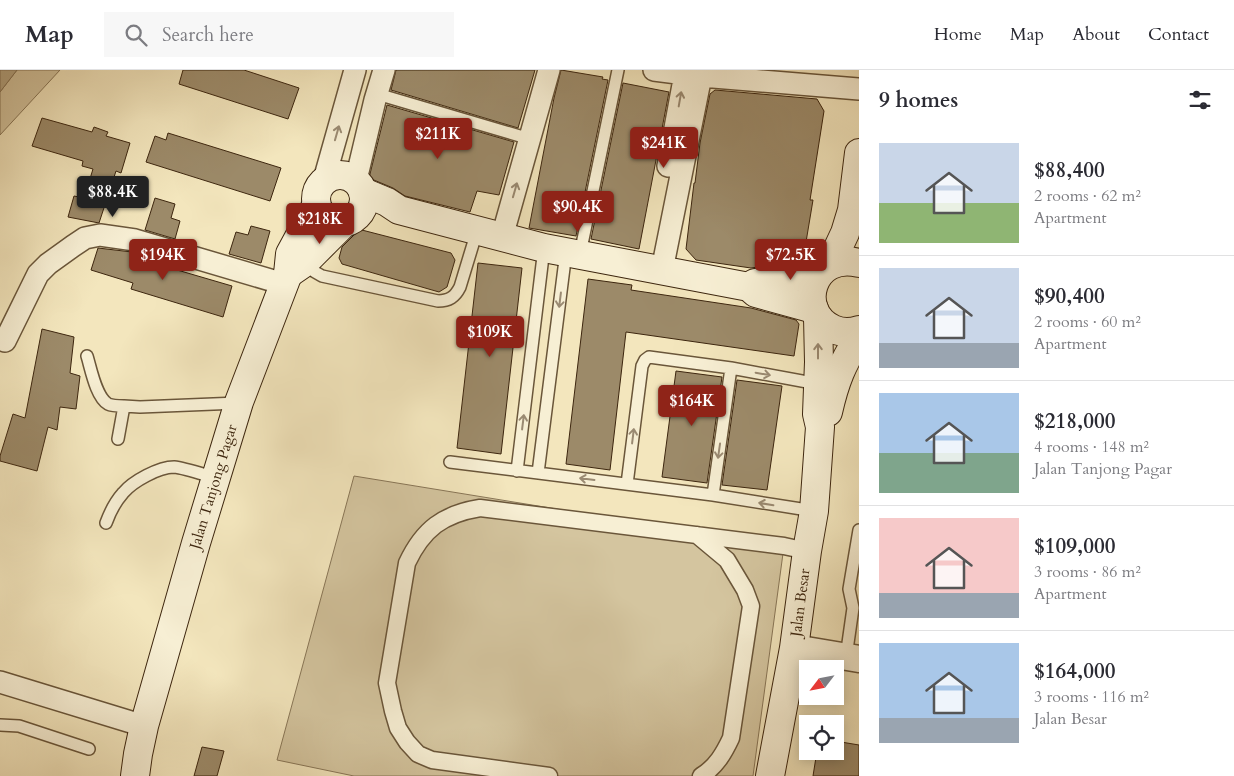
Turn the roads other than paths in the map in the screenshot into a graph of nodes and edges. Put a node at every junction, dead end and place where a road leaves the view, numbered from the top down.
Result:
1 (355, 70) edge
2 (384, 70) edge
3 (549, 70) edge
4 (618, 70) edge
5 (660, 70) edge
6 (693, 75) junction
7 (859, 89) edge
8 (375, 100) junction
9 (530, 139) junction
10 (859, 153) edge
11 (320, 193) junction
12 (355, 202) junction
13 (490, 234) junction
14 (563, 251) junction
15 (859, 263) edge
16 (656, 269) junction
17 (825, 269) junction
18 (292, 273) junction
19 (749, 287) junction
20 (816, 313) junction
21 (859, 330) edge
22 (859, 337) edge
23 (4, 341) dead end
24 (87, 356) dead end
25 (731, 368) junction
26 (818, 384) junction
27 (239, 402) junction
28 (124, 406) junction
29 (820, 427) junction
30 (118, 439) dead end
31 (450, 462) dead end
32 (517, 471) junction
33 (538, 473) junction
34 (216, 478) junction
35 (628, 484) junction
36 (713, 495) junction
37 (814, 511) junction
38 (106, 523) dead end
39 (859, 530) edge
40 (697, 535) junction
41 (807, 551) junction
42 (855, 603) edge
43 (794, 648) junction
44 (852, 658) edge
45 (1, 687) edge
46 (0, 725) edge
47 (144, 726) junction
48 (89, 749) dead end
49 (134, 776) edge
50 (549, 776) edge
51 (701, 776) edge
52 (770, 776) edge

11 -> 1 street
2 - 8 street
3 - 9 street
4 - 14 lane
5 - 6 street
6 - 7 street
6 - 16 street
8 - 9 lane
8 - 12 street
13 -> 9 street
10 - 17 main road, Jalan Besar
11 - 12 main road
11 - 12 main road
11 - 18 main road, Jalan Tanjong Pagar
12 - 13 main road
12 - 18 main road
13 - 14 main road
13 - 18 lane
14 - 16 main road
32 -> 14 lane
14 -> 33 lane
15 - 17 main road
16 - 19 main road
17 - 19 main road
17 - 20 main road, Jalan Besar
18 - 23 street
18 - 27 main road, Jalan Tanjong Pagar
19 - 20 main road
20 - 21 main road
26 -> 20 main road, Jalan Besar
22 - 29 main road, Jalan Besar
24 - 28 lane
25 -> 26 lane
35 -> 25 lane
25 -> 36 lane
26 - 29 main road, Jalan Besar
27 - 28 lane
27 - 34 main road, Jalan Tanjong Pagar
28 - 30 lane
29 - 37 main road, Jalan Besar
31 - 32 lane
32 - 33 lane
35 -> 33 lane
34 - 38 lane
34 - 47 main road, Jalan Tanjong Pagar
35 - 36 lane
37 -> 36 lane
37 - 41 main road, Jalan Besar
39 - 42 lane
40 - 41 street
40 - 50 street
40 - 51 street
41 - 43 main road, Jalan Besar
42 - 44 lane
43 - 44 street
43 - 52 main road, Jalan Besar
45 - 47 street
46 - 48 lane
47 - 49 main road, Jalan Tanjong Pagar

